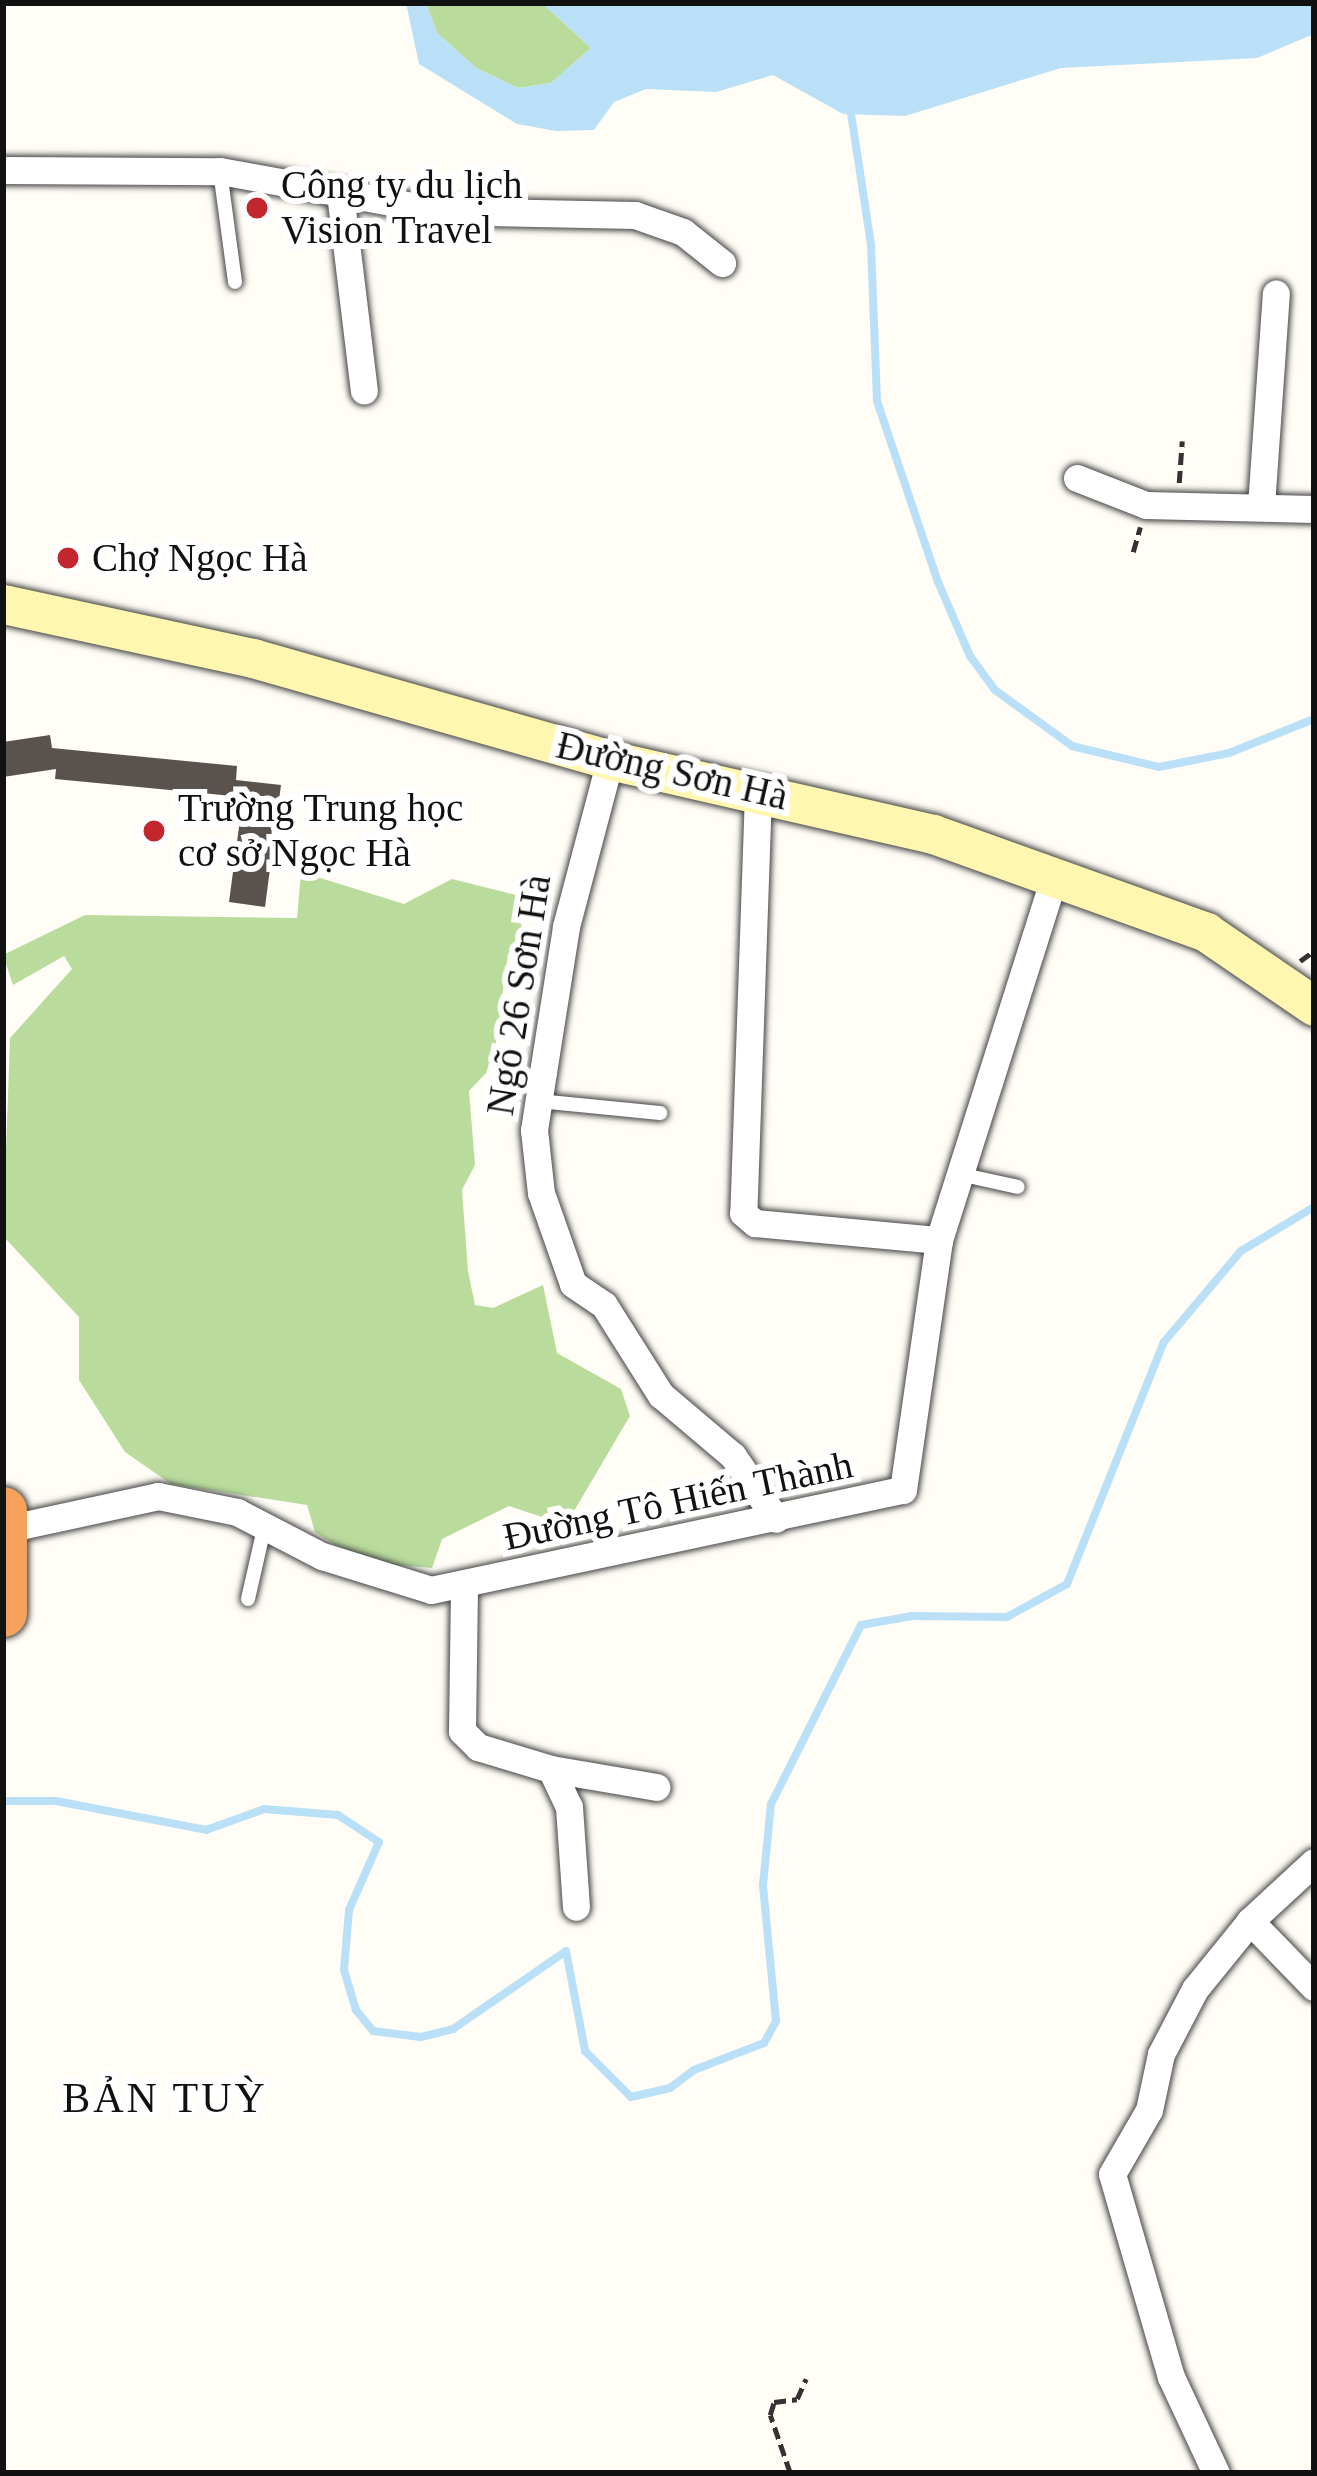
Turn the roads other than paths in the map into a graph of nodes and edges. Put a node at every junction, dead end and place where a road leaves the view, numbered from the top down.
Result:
1 (3, 170) edge
2 (220, 171) junction
3 (340, 193) junction
4 (722, 263) dead end
5 (235, 282) dead end
6 (1276, 294) dead end
7 (364, 391) dead end
8 (1077, 478) dead end
9 (1261, 506) junction
10 (1314, 508) edge
11 (3, 604) edge
12 (610, 760) junction
13 (758, 793) junction
14 (1053, 880) junction
15 (1314, 1006) edge
16 (538, 1101) junction
17 (660, 1114) dead end
18 (959, 1174) junction
19 (1018, 1187) dead end
20 (939, 1240) junction
21 (776, 1519) junction
22 (4, 1520) edge
23 (265, 1524) junction
24 (464, 1588) junction
25 (248, 1599) dead end
26 (3, 1613) edge
27 (551, 1769) junction
28 (656, 1787) dead end
29 (1314, 1862) edge
30 (576, 1907) dead end
31 (1250, 1921) junction
32 (1314, 1987) edge
33 (1216, 2473) edge

1 - 2 street
2 - 3 street
2 - 5 lane
3 - 4 street
3 - 7 street
6 - 9 street
8 - 9 street
9 - 10 street
11 - 12 street, Đường Sơn Hà
12 - 13 street, Đường Sơn Hà
12 - 16 street, Ngõ 26 Sơn Hà
13 - 14 street, Đường Sơn Hà
13 - 20 street
14 - 15 street, Đường Sơn Hà
14 - 18 street, Đường Tô Hiến Thành
16 - 17 lane
16 - 21 street, Ngõ 26 Sơn Hà
18 - 19 lane
18 - 20 street, Đường Tô Hiến Thành
20 - 21 street, Đường Tô Hiến Thành
21 - 24 street, Đường Tô Hiến Thành
22 - 23 street, Đường Tô Hiến Thành
22 - 26 highway
23 - 24 street, Đường Tô Hiến Thành
23 - 25 lane
24 - 27 street
27 - 28 street
27 - 30 street
29 - 31 street
31 - 32 street
31 - 33 street

